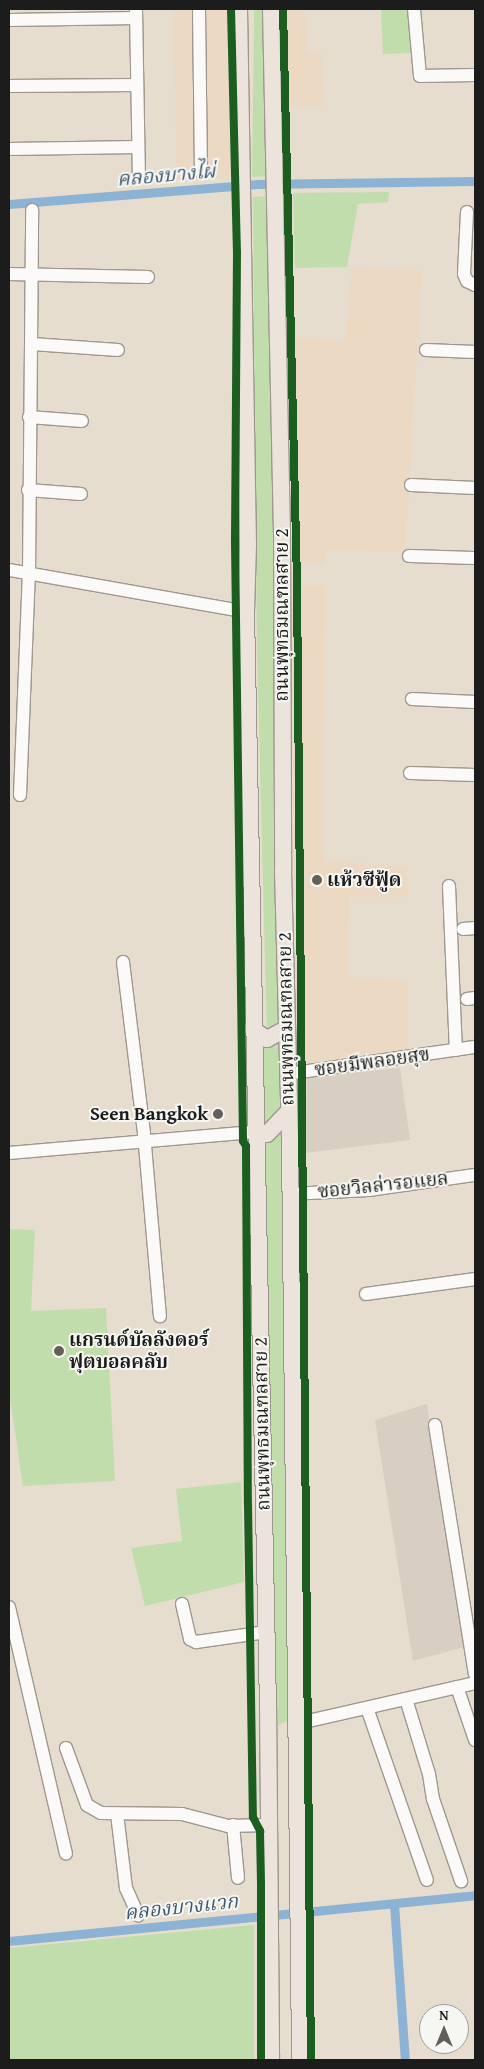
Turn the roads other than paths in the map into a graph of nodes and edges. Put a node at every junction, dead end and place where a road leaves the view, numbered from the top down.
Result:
1 (199, 9) edge
2 (239, 9) edge
3 (272, 9) edge
4 (414, 9) edge
5 (136, 14) edge
6 (9, 20) edge
7 (475, 74) edge
8 (137, 85) junction
9 (9, 86) edge
10 (138, 147) junction
11 (9, 149) edge
12 (201, 172) dead end
13 (139, 173) dead end
14 (32, 210) dead end
15 (467, 212) dead end
16 (9, 274) edge
17 (31, 275) junction
18 (148, 277) dead end
19 (475, 285) edge
20 (32, 344) junction
21 (118, 350) dead end
22 (426, 350) dead end
23 (475, 352) edge
24 (29, 418) junction
25 (82, 420) dead end
26 (411, 485) dead end
27 (475, 488) edge
28 (28, 490) junction
29 (81, 494) dead end
30 (409, 556) dead end
31 (475, 558) edge
32 (9, 570) edge
33 (28, 574) junction
34 (246, 612) junction
35 (412, 700) dead end
36 (475, 702) edge
37 (410, 773) dead end
38 (475, 776) edge
39 (20, 795) dead end
40 (449, 886) dead end
41 (123, 962) dead end
42 (252, 1029) junction
43 (286, 1029) junction
44 (475, 1047) edge
45 (456, 1050) junction
46 (287, 1074) junction
47 (288, 1112) junction
48 (256, 1132) junction
49 (144, 1140) junction
50 (9, 1153) edge
51 (475, 1175) edge
52 (290, 1194) junction
53 (475, 1279) edge
54 (366, 1294) dead end
55 (160, 1316) dead end
56 (434, 1424) dead end
57 (182, 1604) dead end
58 (9, 1607) edge
59 (266, 1632) junction
60 (475, 1674) edge
61 (475, 1683) edge
62 (457, 1687) junction
63 (406, 1699) junction
64 (367, 1708) junction
65 (295, 1724) junction
66 (475, 1740) edge
67 (66, 1748) dead end
68 (268, 1750) junction
69 (116, 1814) junction
70 (268, 1824) junction
71 (296, 1824) junction
72 (233, 1826) junction
73 (66, 1854) dead end
74 (238, 1878) dead end
75 (427, 1880) dead end
76 (461, 1881) dead end
77 (138, 1915) dead end
78 (271, 2060) edge
79 (300, 2060) edge

1 - 12 street
2 - 34 main road, ถนนพุทธมณฑลสาย 2
3 - 43 main road, ถนนพุทธมณฑลสาย 2
4 - 7 street
5 - 6 street
5 - 8 street
8 - 9 street
8 - 10 street
10 - 11 street
10 - 13 street
14 - 17 street
15 - 19 street
16 - 17 street
17 - 18 street
17 - 20 street
20 - 21 street
20 - 24 street
22 - 23 street
24 - 25 street
24 - 28 street
26 - 27 street
28 - 29 street
28 - 33 street
30 - 31 street
32 - 33 street
33 - 34 street
33 - 39 street
34 - 42 main road, ถนนพุทธมณฑลสาย 2
35 - 36 street
37 - 38 street
40 - 45 street, ซอยมีพลอยสุข
41 - 49 street
42 - 43 main road
42 - 48 main road, ถนนพุทธมณฑลสาย 2
43 - 46 main road, ถนนพุทธมณฑลสาย 2
44 - 45 street, ซอยมีพลอยสุข
45 - 46 street, ซอยมีพลอยสุข
46 - 47 main road, ถนนพุทธมณฑลสาย 2
47 - 48 main road
47 - 52 main road, ถนนพุทธมณฑลสาย 2
48 - 49 street
48 - 59 main road, ถนนพุทธมณฑลสาย 2
49 - 50 street
49 - 55 street
51 - 52 street, ซอยวิลล่ารอแยล
52 - 65 main road, ถนนพุทธมณฑลสาย 2
53 - 54 street
56 - 60 street
57 - 59 street
58 - 73 street
59 - 68 main road, ถนนพุทธมณฑลสาย 2
61 - 62 street
62 - 63 street
62 - 66 street
63 - 64 street
63 - 76 street
64 - 65 street
64 - 75 street
65 - 68 main road
65 - 71 main road, ถนนพุทธมณฑลสาย 2
67 - 69 street
68 - 70 main road, ถนนพุทธมณฑลสาย 2
69 - 72 street
69 - 77 street
70 - 71 main road
70 - 72 street
70 - 78 main road, ถนนพุทธมณฑลสาย 2
71 - 79 main road, ถนนพุทธมณฑลสาย 2
72 - 74 street

